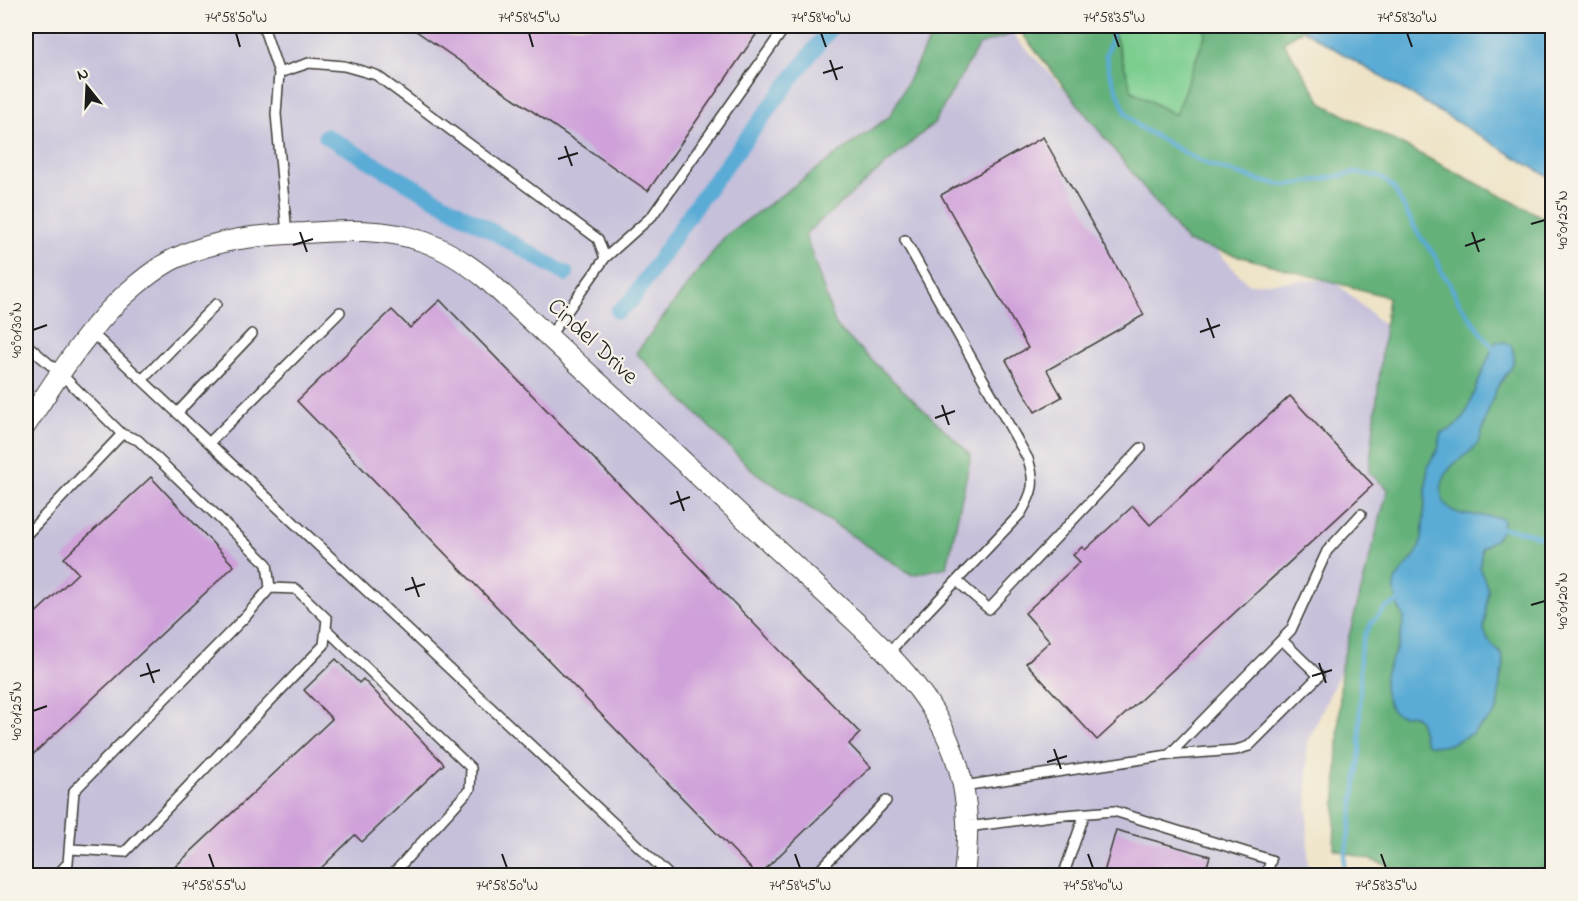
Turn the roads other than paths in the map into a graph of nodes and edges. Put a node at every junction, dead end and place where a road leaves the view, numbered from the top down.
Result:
1 (264, 26) edge
2 (786, 26) edge
3 (279, 73) junction
4 (287, 234) junction
5 (905, 240) dead end
6 (605, 258) junction
7 (216, 304) dead end
8 (340, 312) dead end
9 (91, 332) junction
10 (252, 334) dead end
11 (549, 337) junction
12 (26, 344) edge
13 (61, 374) junction
14 (142, 380) junction
15 (177, 413) junction
16 (26, 425) edge
17 (122, 434) junction
18 (209, 443) junction
19 (1141, 448) dead end
20 (1361, 514) dead end
21 (26, 535) edge
22 (957, 581) junction
23 (270, 588) junction
24 (326, 629) junction
25 (1282, 640) junction
26 (888, 653) junction
27 (1169, 755) junction
28 (963, 786) junction
29 (886, 801) dead end
30 (1085, 813) junction
31 (967, 827) junction
32 (69, 849) junction
33 (56, 876) edge
34 (391, 876) edge
35 (670, 876) edge
36 (814, 876) edge
37 (964, 876) edge
38 (1063, 876) edge
39 (1266, 876) edge

1 - 3 lane
2 - 6 lane
3 - 4 lane
3 - 6 lane
4 - 9 street, Cindel Drive
4 - 11 street, Cindel Drive
5 - 22 lane
6 - 11 lane
7 - 14 lane
8 - 18 lane
9 - 13 street, Cindel Drive
9 - 14 lane
10 - 15 lane
11 - 26 street, Cindel Drive
12 - 13 lane
13 - 16 street, Cindel Drive
13 - 17 lane
14 - 15 lane
15 - 18 lane
17 - 21 lane
17 - 23 lane
18 - 35 lane
19 - 22 lane
20 - 25 lane
22 - 26 lane
23 - 24 lane
23 - 32 lane
24 - 32 lane
24 - 34 lane
25 - 27 lane
25 - 27 lane
26 - 28 street, Cindel Drive
27 - 28 lane
28 - 31 street, Cindel Drive
29 - 36 lane
30 - 31 lane
30 - 38 lane
30 - 39 lane
31 - 37 street, Cindel Drive
32 - 33 lane

